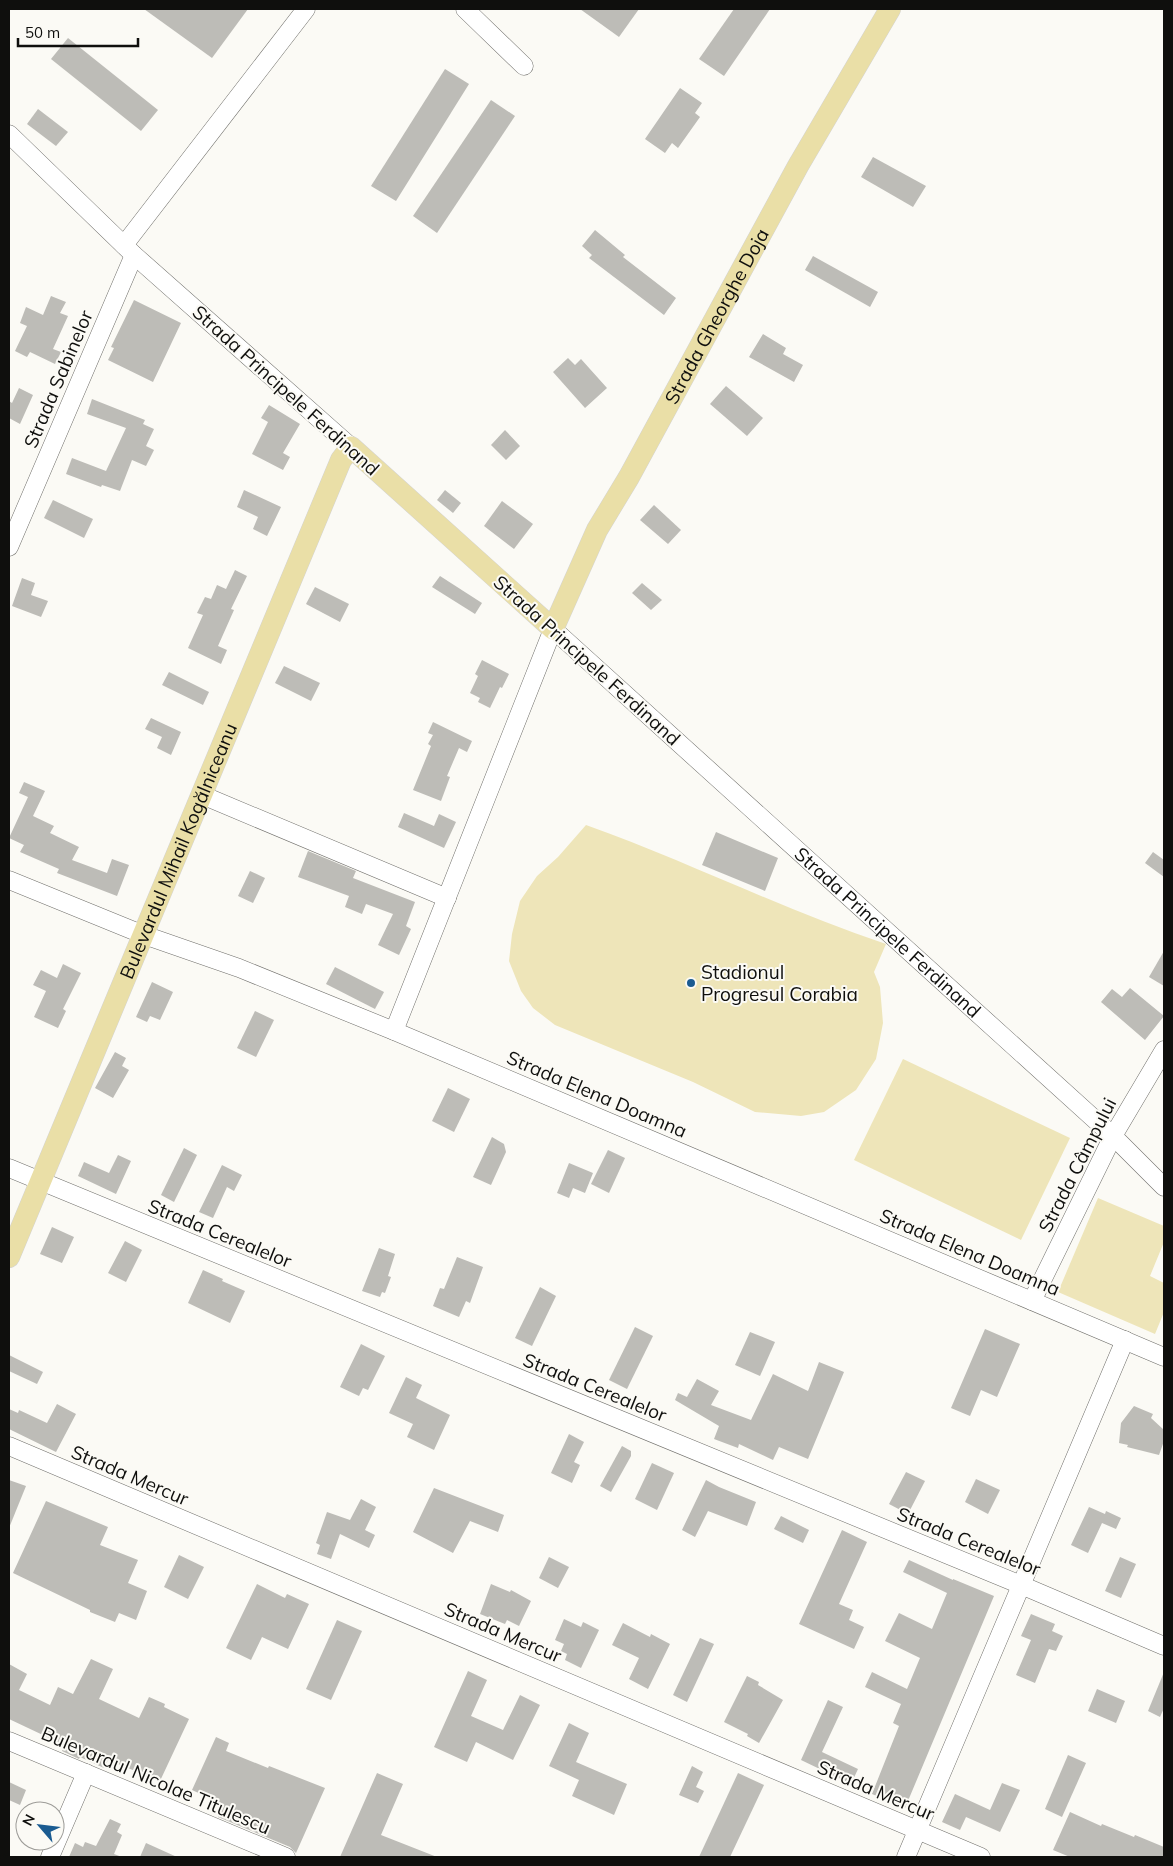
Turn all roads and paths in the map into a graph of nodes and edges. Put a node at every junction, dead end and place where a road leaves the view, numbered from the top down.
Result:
1 (306, 9) edge
2 (465, 9) edge
3 (890, 9) edge
4 (524, 66) dead end
5 (9, 134) edge
6 (129, 250) junction
7 (351, 447) junction
8 (9, 547) edge
9 (553, 629) junction
10 (202, 795) junction
11 (9, 880) edge
12 (447, 898) junction
13 (144, 935) junction
14 (394, 1031) junction
15 (1164, 1050) edge
16 (1113, 1136) junction
17 (9, 1168) edge
18 (40, 1182) junction
19 (1164, 1187) edge
20 (9, 1258) edge
21 (1032, 1301) junction
22 (1125, 1340) junction
23 (1164, 1357) edge
24 (9, 1446) edge
25 (1021, 1585) junction
26 (1164, 1646) edge
27 (9, 1741) edge
28 (86, 1774) junction
29 (917, 1830) junction
30 (50, 1857) edge
31 (286, 1857) edge
32 (906, 1857) edge
33 (981, 1857) edge

1 - 6 street, Strada Sabinelor
2 - 4 street
3 - 9 main road, Strada Gheorghe Doja
5 - 6 street, Strada Principele Ferdinand
6 - 7 street, Strada Principele Ferdinand
6 - 8 street, Strada Sabinelor
7 - 9 main road, Strada Principele Ferdinand
7 - 10 main road, Bulevardul Mihail Kogălniceanu
9 - 12 street
9 - 16 street, Strada Principele Ferdinand
10 - 12 street
10 - 13 main road, Bulevardul Mihail Kogălniceanu
11 - 13 street, Strada Elena Doamna
12 - 14 street
13 - 14 street, Strada Elena Doamna
13 - 18 main road, Bulevardul Mihail Kogălniceanu
14 - 21 street, Strada Elena Doamna
15 - 16 street, Strada Câmpului
16 - 19 street, Strada Principele Ferdinand
16 - 21 street, Strada Câmpului
17 - 18 street, Strada Cerealelor
18 - 20 main road, Bulevardul Mihail Kogălniceanu
18 - 25 street, Strada Cerealelor
21 - 22 street, Strada Elena Doamna
22 - 23 street, Strada Elena Doamna
22 - 25 street
24 - 29 street, Strada Mercur
25 - 26 street, Strada Cerealelor
25 - 29 street
27 - 28 street, Bulevardul Nicolae Titulescu
28 - 30 street
28 - 31 street, Bulevardul Nicolae Titulescu
29 - 32 street
29 - 33 street, Strada Mercur

